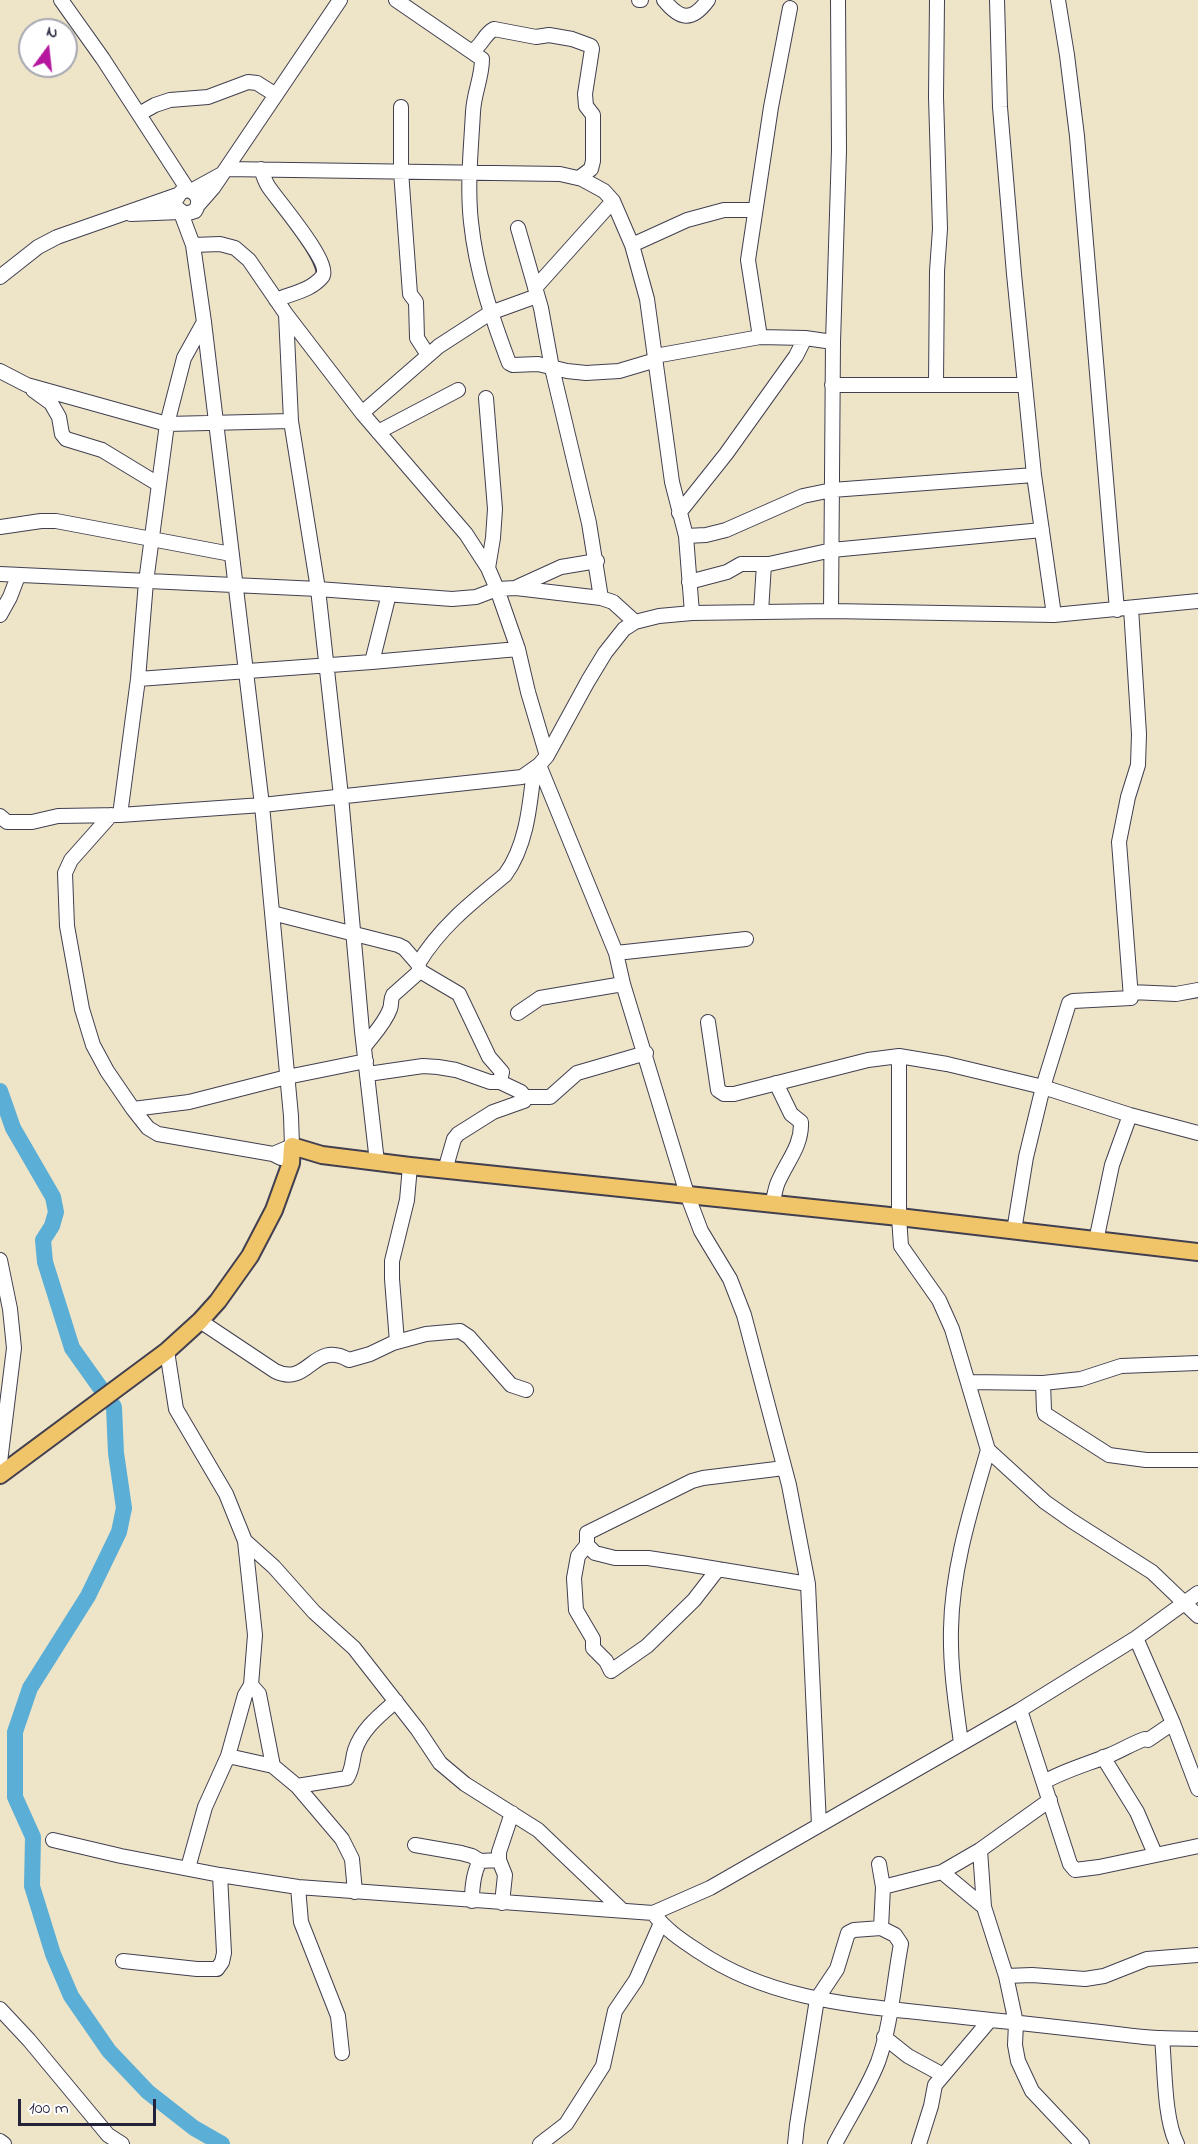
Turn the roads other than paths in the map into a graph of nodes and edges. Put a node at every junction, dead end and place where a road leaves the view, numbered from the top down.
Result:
1 (62, 0) edge
2 (340, 0) edge
3 (396, 0) edge
4 (664, 0) edge
5 (708, 0) edge
6 (838, 0) edge
7 (937, 0) edge
8 (997, 0) edge
9 (1058, 0) edge
10 (790, 8) dead end
11 (472, 51) junction
12 (276, 95) junction
13 (401, 107) dead end
14 (139, 114) junction
15 (261, 169) junction
16 (224, 171) junction
17 (401, 171) junction
18 (470, 173) junction
19 (579, 178) junction
20 (184, 193) junction
21 (614, 201) junction
22 (198, 206) junction
23 (755, 210) junction
24 (181, 212) junction
25 (120, 214) junction
26 (518, 228) dead end
27 (192, 242) junction
28 (632, 246) junction
29 (0, 277) edge
30 (536, 292) junction
31 (276, 300) junction
32 (490, 313) junction
33 (286, 314) junction
34 (204, 322) junction
35 (760, 337) junction
36 (805, 338) junction
37 (833, 342) junction
38 (428, 355) junction
39 (655, 358) junction
40 (552, 368) junction
41 (0, 371) edge
42 (27, 384) junction
43 (936, 384) junction
44 (832, 385) junction
45 (1025, 385) junction
46 (458, 390) dead end
47 (486, 398) dead end
48 (362, 413) junction
49 (291, 421) junction
50 (215, 423) junction
51 (167, 424) junction
52 (378, 432) junction
53 (1034, 475) junction
54 (158, 484) junction
55 (832, 490) junction
56 (679, 513) junction
57 (0, 527) edge
58 (1042, 530) junction
59 (686, 536) junction
60 (152, 539) junction
61 (832, 550) junction
62 (231, 554) junction
63 (597, 561) junction
64 (764, 564) junction
65 (488, 568) junction
66 (0, 574) edge
67 (18, 576) junction
68 (146, 582) junction
69 (690, 582) junction
70 (235, 586) junction
71 (516, 588) junction
72 (318, 589) junction
73 (497, 589) junction
74 (389, 594) junction
75 (601, 598) junction
76 (1198, 602) edge
77 (1124, 609) junction
78 (831, 611) junction
79 (761, 612) junction
80 (692, 613) junction
81 (0, 615) edge
82 (1054, 615) junction
83 (635, 622) junction
84 (518, 649) junction
85 (372, 663) junction
86 (326, 665) junction
87 (246, 672) junction
88 (138, 679) junction
89 (540, 763) junction
90 (341, 796) junction
91 (262, 805) junction
92 (115, 815) junction
93 (0, 816) edge
94 (272, 913) junction
95 (353, 932) junction
96 (746, 939) dead end
97 (616, 953) junction
98 (419, 967) junction
99 (623, 984) junction
100 (1198, 990) edge
101 (1131, 992) junction
102 (518, 1013) dead end
103 (708, 1023) dead end
104 (646, 1053) junction
105 (899, 1056) junction
106 (366, 1061) junction
107 (287, 1077) junction
108 (500, 1082) junction
109 (776, 1083) junction
110 (1043, 1087) junction
111 (525, 1097) junction
112 (133, 1109) junction
113 (1130, 1115) junction
114 (1198, 1133) edge
115 (291, 1154) junction
116 (377, 1162) junction
117 (410, 1166) junction
118 (445, 1170) junction
119 (687, 1194) junction
120 (772, 1203) junction
121 (899, 1217) junction
122 (1014, 1232) junction
123 (1096, 1240) junction
124 (1198, 1252) edge
125 (0, 1260) edge
126 (3, 1287) edge
127 (200, 1321) junction
128 (397, 1342) junction
129 (167, 1351) junction
130 (1198, 1363) edge
131 (969, 1382) junction
132 (1043, 1383) junction
133 (526, 1390) dead end
134 (988, 1450) junction
135 (1198, 1460) edge
136 (0, 1462) edge
137 (784, 1468) junction
138 (0, 1474) edge
139 (245, 1541) junction
140 (587, 1545) junction
141 (718, 1569) junction
142 (808, 1584) junction
143 (1198, 1593) edge
144 (1185, 1602) junction
145 (1198, 1616) edge
146 (1136, 1638) junction
147 (252, 1685) junction
148 (396, 1701) junction
149 (1020, 1710) junction
150 (1173, 1723) junction
151 (961, 1743) junction
152 (228, 1756) junction
153 (1104, 1757) junction
154 (273, 1766) junction
155 (1044, 1782) junction
156 (297, 1786) junction
157 (1198, 1789) edge
158 (1050, 1800) junction
159 (512, 1814) junction
160 (819, 1825) junction
161 (53, 1840) dead end
162 (415, 1845) dead end
163 (1198, 1846) edge
164 (980, 1850) junction
165 (1155, 1854) junction
166 (499, 1860) junction
167 (480, 1861) junction
168 (879, 1864) dead end
169 (188, 1868) junction
170 (942, 1872) junction
171 (220, 1875) junction
172 (298, 1887) junction
173 (883, 1887) junction
174 (355, 1892) junction
175 (472, 1901) junction
176 (502, 1903) junction
177 (984, 1907) junction
178 (622, 1910) junction
179 (657, 1918) junction
180 (881, 1928) junction
181 (1198, 1955) edge
182 (123, 1961) dead end
183 (1006, 1976) junction
184 (817, 1999) junction
185 (0, 2009) edge
186 (889, 2010) junction
187 (990, 2020) junction
188 (1016, 2023) junction
189 (884, 2037) junction
190 (1162, 2038) junction
191 (1198, 2039) edge
192 (342, 2053) dead end
193 (943, 2075) junction
194 (105, 2139) edge
195 (922, 2143) edge
196 (1081, 2143) edge
197 (122, 2144) edge
198 (540, 2144) edge
199 (795, 2144) edge
200 (835, 2144) edge
201 (1178, 2144) edge

1 - 14 street
2 - 12 street
3 - 11 street
4 - 5 street
6 - 37 street
7 - 43 street
8 - 45 street
9 - 77 street
10 - 23 street
11 - 18 street
11 - 19 street
12 - 14 street
12 - 16 street
13 - 17 street
14 - 20 street
15 - 16 street
15 - 17 street
15 - 31 street
16 - 20 street
16 - 22 street
17 - 18 street
17 - 38 street
18 - 19 street
18 - 32 street
19 - 21 street
20 - 22 street
20 - 24 street
20 - 25 street
21 - 28 street
21 - 30 street
22 - 24 street
22 - 27 street
23 - 28 street
23 - 35 street
24 - 25 street
24 - 27 street
25 - 29 street
26 - 30 street
27 - 31 street
27 - 34 street
28 - 39 street
30 - 32 street
30 - 40 street
31 - 33 street
32 - 38 street
32 - 40 street
33 - 48 street
33 - 49 street
34 - 50 street
34 - 51 street
35 - 36 street
35 - 39 street
36 - 37 street
36 - 56 street
37 - 44 street
38 - 48 street
39 - 40 street
39 - 56 street
40 - 63 street
41 - 42 street
42 - 51 street
42 - 54 street
43 - 44 street
43 - 45 street
44 - 55 street
45 - 53 street
46 - 52 street
47 - 65 street
48 - 52 street
49 - 50 street
49 - 72 street
50 - 51 street
50 - 62 street
51 - 54 street
52 - 65 street
53 - 55 street
53 - 58 street
54 - 60 street
55 - 59 street
55 - 61 street
56 - 59 street
57 - 60 street
58 - 61 street
58 - 82 street
59 - 69 street
60 - 62 street
60 - 68 street
61 - 64 street
61 - 78 street
62 - 70 street
63 - 71 street
63 - 75 street
64 - 69 street
64 - 79 street
65 - 73 street
66 - 67 street
67 - 68 street
67 - 81 street
68 - 70 street
68 - 88 street
69 - 80 street
70 - 72 street
70 - 87 street
71 - 73 street
71 - 75 street
72 - 74 street
72 - 86 street
73 - 74 street
73 - 84 street
74 - 85 street
75 - 83 street
76 - 77 street
77 - 82 street
77 - 101 street
78 - 79 street
78 - 82 street
79 - 80 street
80 - 83 street
83 - 89 street
84 - 85 street
84 - 89 street
85 - 86 street
86 - 87 street
86 - 90 street
87 - 88 street
87 - 91 street
88 - 92 street
89 - 90 street
89 - 97 street
89 - 98 street
90 - 91 street
90 - 95 street
91 - 92 street
91 - 94 street
92 - 93 street
92 - 112 street
94 - 95 street
94 - 107 street
95 - 98 street
95 - 106 street
96 - 97 street
97 - 99 street
98 - 106 street
98 - 108 street
99 - 102 street
99 - 104 street
100 - 101 street
101 - 110 street
103 - 109 street
104 - 111 street
104 - 119 street
105 - 109 street
105 - 110 street
105 - 121 street
106 - 107 street
106 - 108 street
106 - 116 street
107 - 112 street
107 - 115 street
108 - 111 street
109 - 120 street
110 - 113 street
110 - 122 street
111 - 118 street
112 - 115 street
113 - 114 street
113 - 123 street
115 - 116 main road
115 - 127 main road
116 - 117 main road
117 - 118 main road
117 - 128 street
118 - 119 main road
119 - 120 main road
119 - 137 street
120 - 121 main road
121 - 122 main road
121 - 131 street
122 - 123 main road
123 - 124 main road
125 - 126 street
126 - 136 street
127 - 128 street
127 - 129 main road
128 - 133 street
129 - 138 main road
129 - 139 street
130 - 132 street
131 - 132 street
131 - 134 street
132 - 135 street
134 - 144 street
134 - 151 street
137 - 140 street
137 - 142 street
139 - 147 street
139 - 148 street
140 - 141 street
140 - 141 street
141 - 142 street
142 - 160 street
143 - 144 street
144 - 145 street
144 - 146 street
146 - 149 street
146 - 150 street
147 - 152 street
147 - 154 street
148 - 156 street
148 - 159 street
149 - 151 street
149 - 155 street
150 - 153 street
150 - 157 street
151 - 160 street
152 - 154 street
152 - 169 street
153 - 155 street
153 - 165 street
154 - 156 street
155 - 158 street
156 - 174 street
158 - 164 street
158 - 165 street
159 - 166 street
159 - 178 street
160 - 179 street
161 - 169 street
162 - 167 street
163 - 165 street
164 - 170 street
164 - 177 street
166 - 167 street
166 - 176 street
167 - 175 street
168 - 173 street
169 - 171 street
170 - 173 street
170 - 177 street
171 - 172 street
171 - 182 street
172 - 174 street
172 - 192 street
173 - 180 street
174 - 175 street
175 - 176 street
176 - 178 street
177 - 183 street
178 - 179 street
179 - 184 street
179 - 198 street
180 - 184 street
180 - 186 street
181 - 183 street
183 - 188 street
184 - 186 street
184 - 199 street
185 - 194 street
186 - 187 street
186 - 189 street
187 - 188 street
187 - 193 street
188 - 190 street
188 - 196 street
189 - 193 street
189 - 200 street
190 - 191 street
190 - 201 street
193 - 195 street
194 - 197 street

